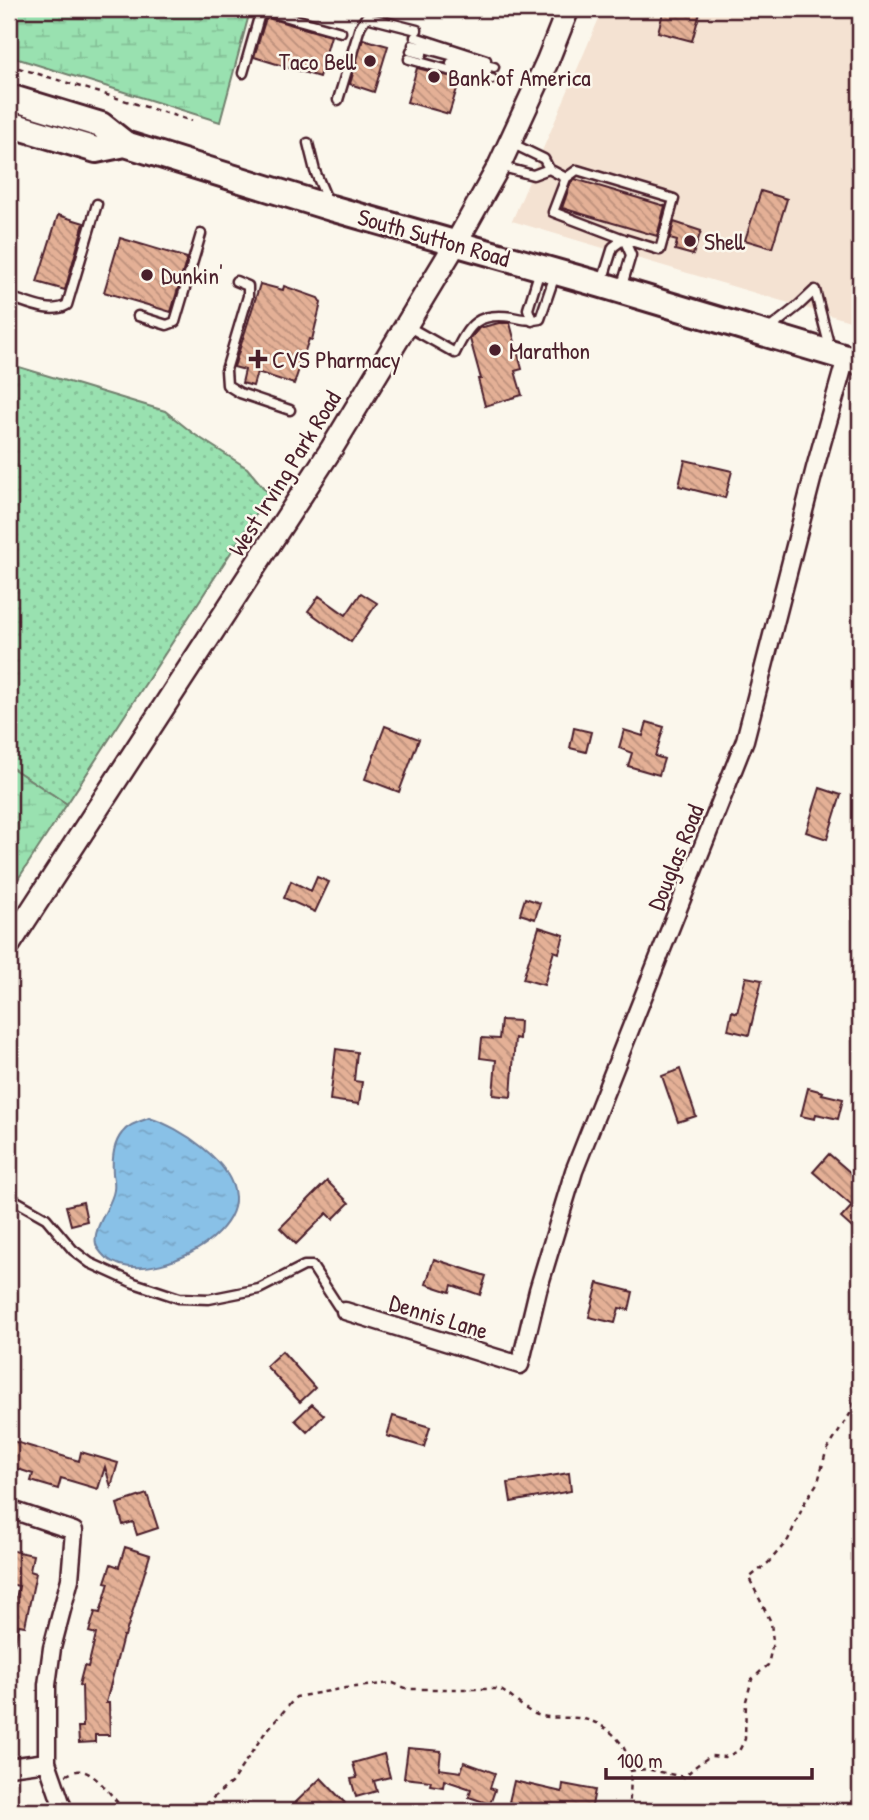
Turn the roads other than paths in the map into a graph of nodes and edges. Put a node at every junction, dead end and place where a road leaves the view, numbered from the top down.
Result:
1 (568, 9) edge
2 (341, 32) dead end
3 (413, 44) junction
4 (422, 54) dead end
5 (451, 63) dead end
6 (494, 70) junction
7 (243, 73) dead end
8 (9, 97) edge
9 (338, 100) dead end
10 (9, 124) edge
11 (510, 142) junction
12 (308, 143) dead end
13 (125, 144) junction
14 (499, 166) junction
15 (549, 169) junction
16 (566, 178) junction
17 (97, 204) dead end
18 (331, 208) junction
19 (201, 234) dead end
20 (624, 239) junction
21 (456, 243) junction
22 (548, 270) junction
23 (236, 281) dead end
24 (611, 288) junction
25 (9, 297) edge
26 (138, 316) dead end
27 (532, 321) junction
28 (406, 326) junction
29 (763, 333) junction
30 (846, 357) edge
31 (290, 410) dead end
32 (9, 945) edge
33 (9, 1197) edge
34 (345, 1311) joint
35 (520, 1364) joint
36 (9, 1509) edge
37 (47, 1762) junction
38 (9, 1768) edge
39 (64, 1811) edge

1 - 11 main road, West Irving Park Road
2 - 7 lane
3 - 4 lane
3 - 6 lane
3 - 6 lane
3 - 9 lane
5 - 6 lane
8 - 13 main road
10 - 13 main road, South Sutton Road
11 - 14 main road, West Irving Park Road
11 - 15 lane
12 - 18 lane
13 - 18 main road, South Sutton Road
14 - 15 lane
14 - 21 main road, West Irving Park Road
15 - 16 lane
16 - 20 lane
16 - 20 lane
17 - 25 lane
18 - 21 main road, South Sutton Road
19 - 26 lane
20 - 24 lane
20 - 24 lane
21 - 22 main road, South Sutton Road
21 - 28 main road, West Irving Park Road
22 - 24 main road, South Sutton Road
22 - 27 lane
22 - 27 lane
23 - 31 lane
24 - 29 main road, South Sutton Road
27 - 28 lane
28 - 32 main road, West Irving Park Road
29 - 30 main road, South Sutton Road
29 - 30 lane
30 - 35 street, Douglas Road
33 - 34 lane
34 - 35 street, Dennis Lane
36 - 37 street
37 - 38 street
37 - 39 street

